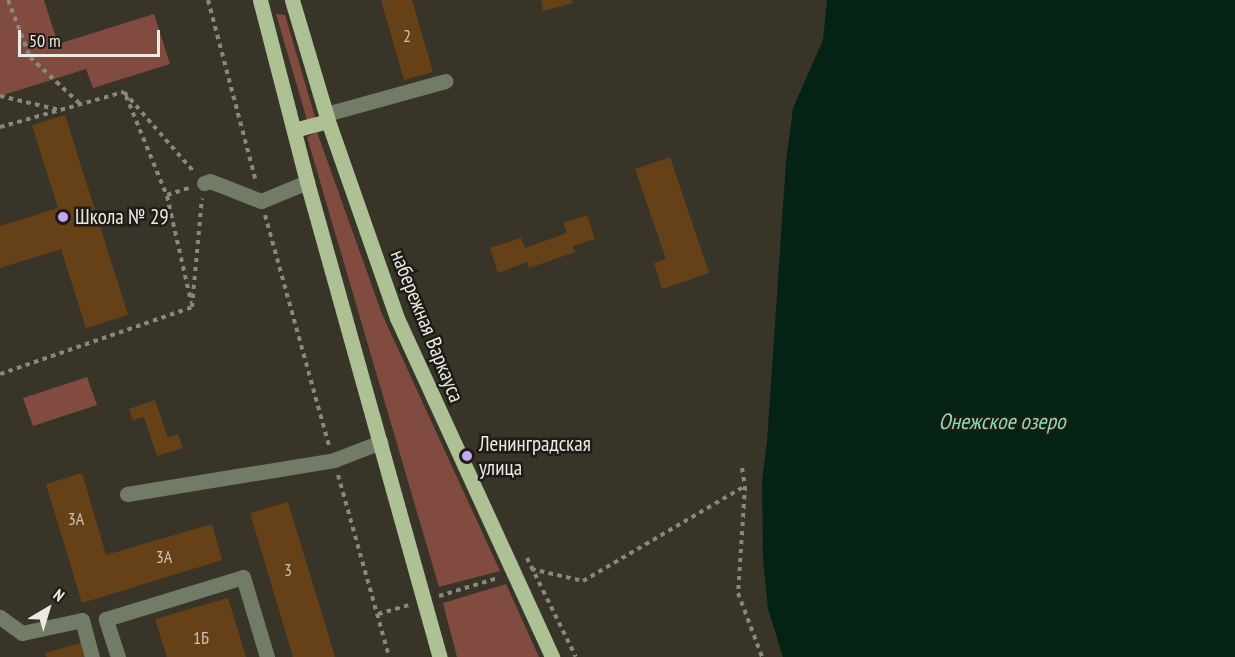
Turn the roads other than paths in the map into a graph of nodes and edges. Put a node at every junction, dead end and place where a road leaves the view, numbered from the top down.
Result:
1 (263, 0) edge
2 (292, 0) edge
3 (446, 81) dead end
4 (327, 117) junction
5 (294, 130) junction
6 (307, 182) junction
7 (204, 183) road end
8 (381, 442) junction
9 (127, 494) dead end
10 (0, 617) edge
11 (92, 657) edge
12 (118, 657) edge
13 (267, 657) edge
14 (440, 657) edge
15 (552, 657) edge

1 - 5 main road
2 - 4 main road, набережная Варкауса
3 - 4 lane
4 - 5 main road
4 - 15 main road, набережная Варкауса
5 - 6 main road
6 - 7 lane
6 - 8 main road
8 - 9 lane
8 - 14 main road
10 - 11 lane
12 - 13 lane

